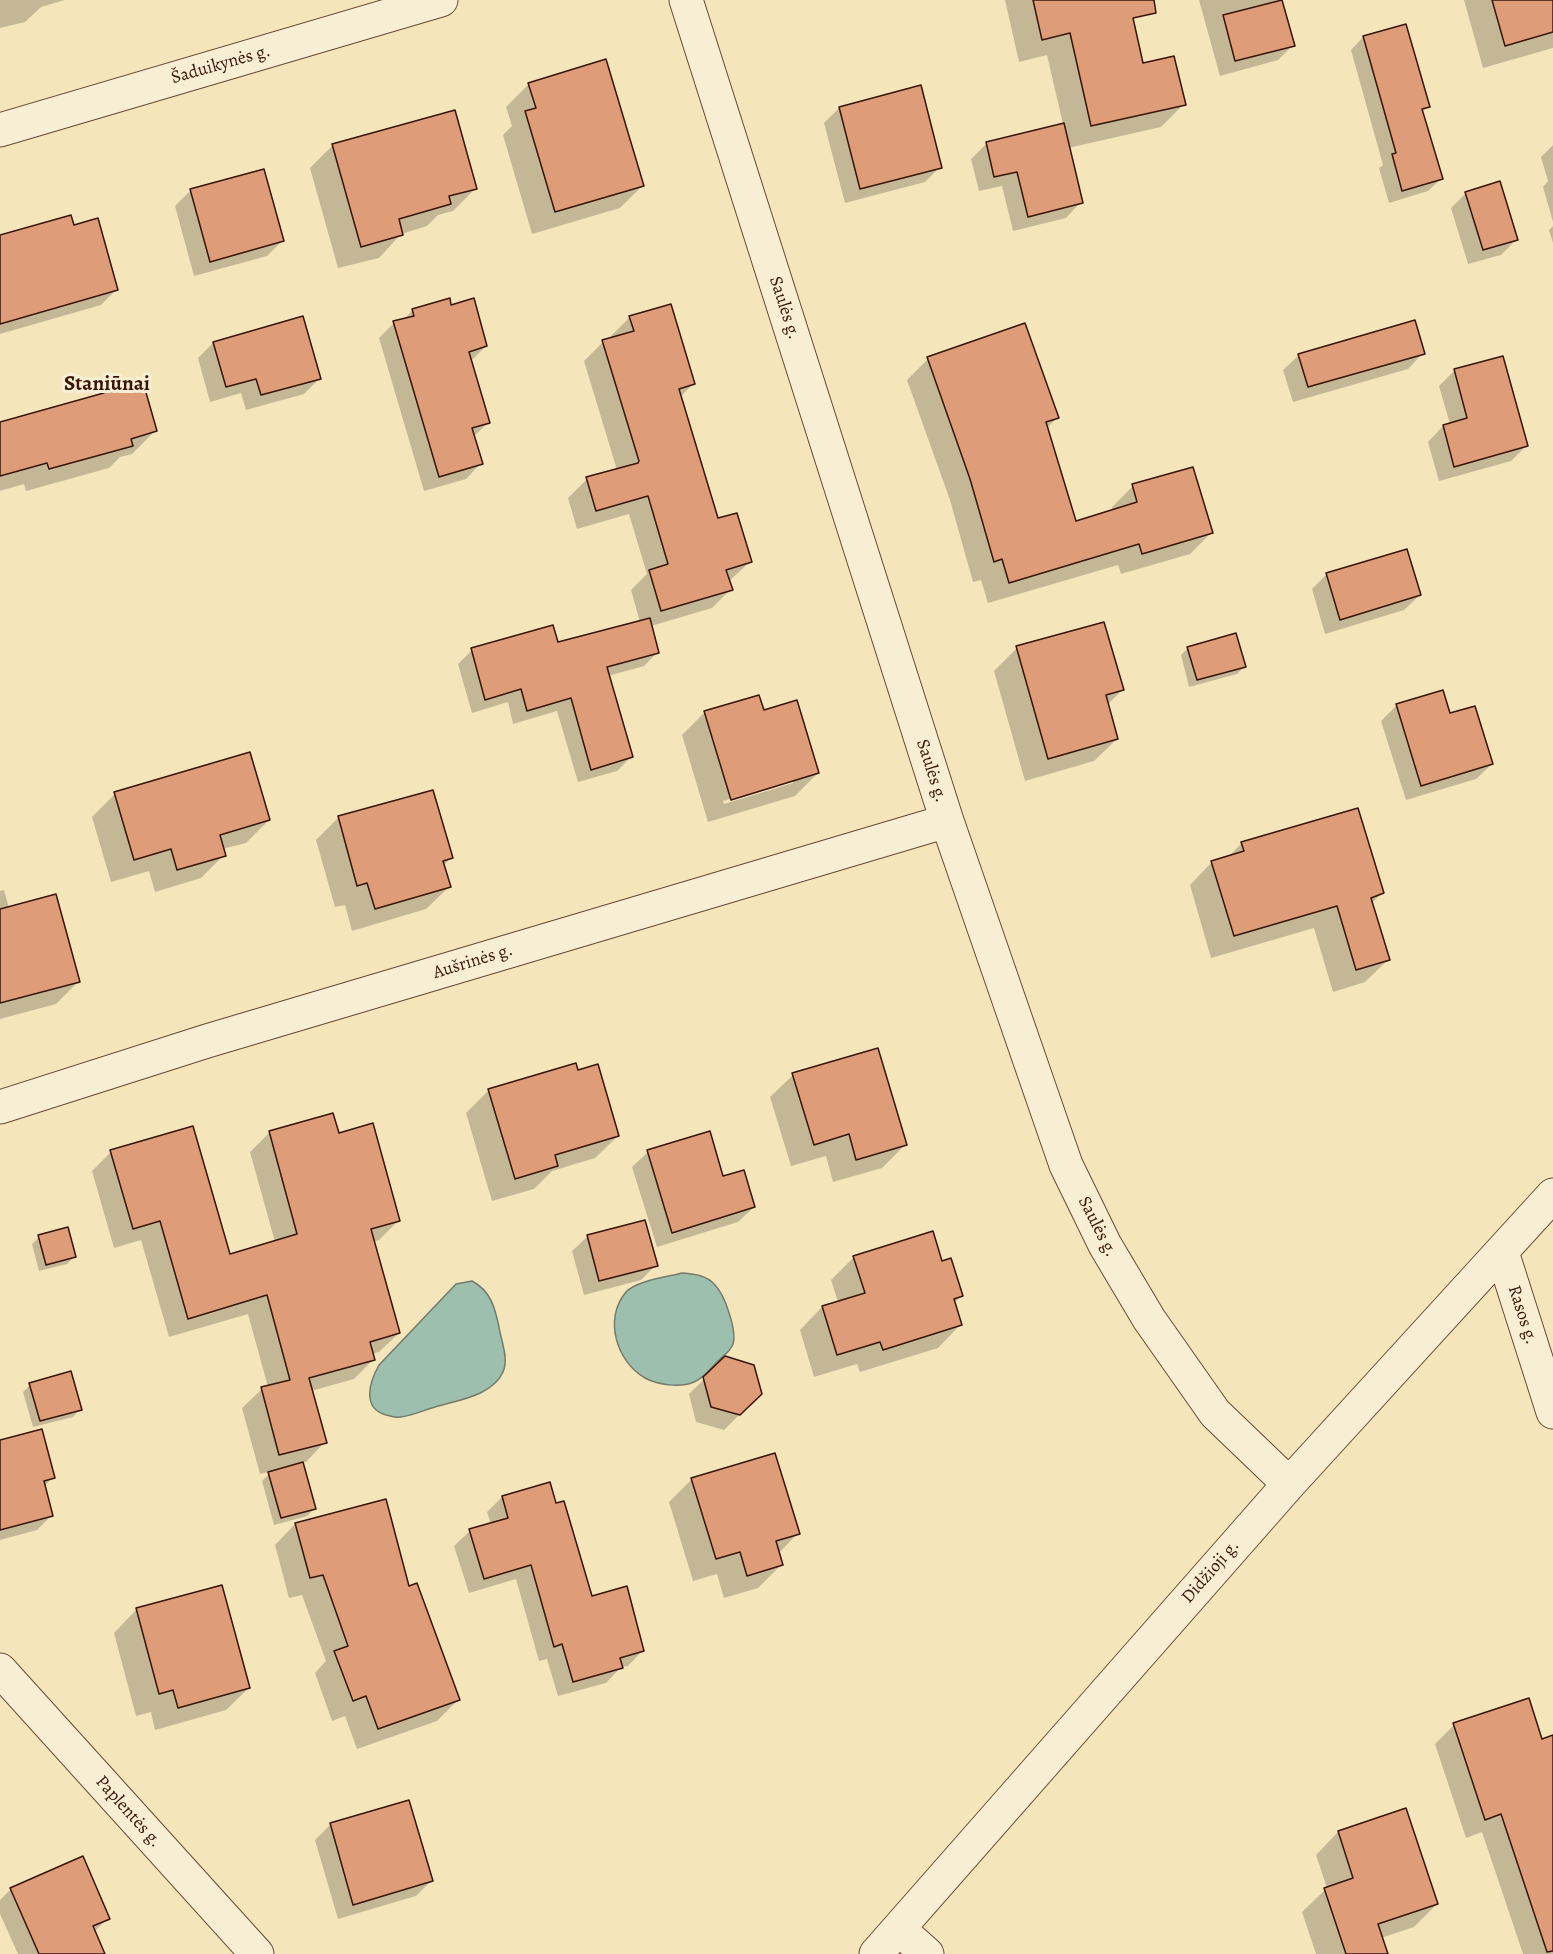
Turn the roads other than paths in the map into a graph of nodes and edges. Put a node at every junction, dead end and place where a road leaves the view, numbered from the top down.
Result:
1 (441, 0) edge
2 (686, 0) edge
3 (400, 6) edge
4 (0, 130) edge
5 (947, 820) junction
6 (0, 1107) edge
7 (1553, 1195) edge
8 (1502, 1252) junction
9 (1553, 1412) edge
10 (1289, 1484) junction
11 (0, 1670) edge
12 (899, 1929) junction
13 (256, 1954) edge
14 (876, 1954) edge
15 (927, 1954) edge

1 - 3 street, Šaduikynės g.
2 - 5 street, Saulės g.
3 - 4 street, Šaduikynės g.
5 - 6 street, Aušrinės g.
5 - 10 street, Saulės g.
7 - 8 street, Didžioji g.
8 - 9 street, Rasos g.
8 - 10 street, Didžioji g.
10 - 12 street, Didžioji g.
11 - 13 street, Paplentės g.
12 - 14 street, Didžioji g.
12 - 15 street

